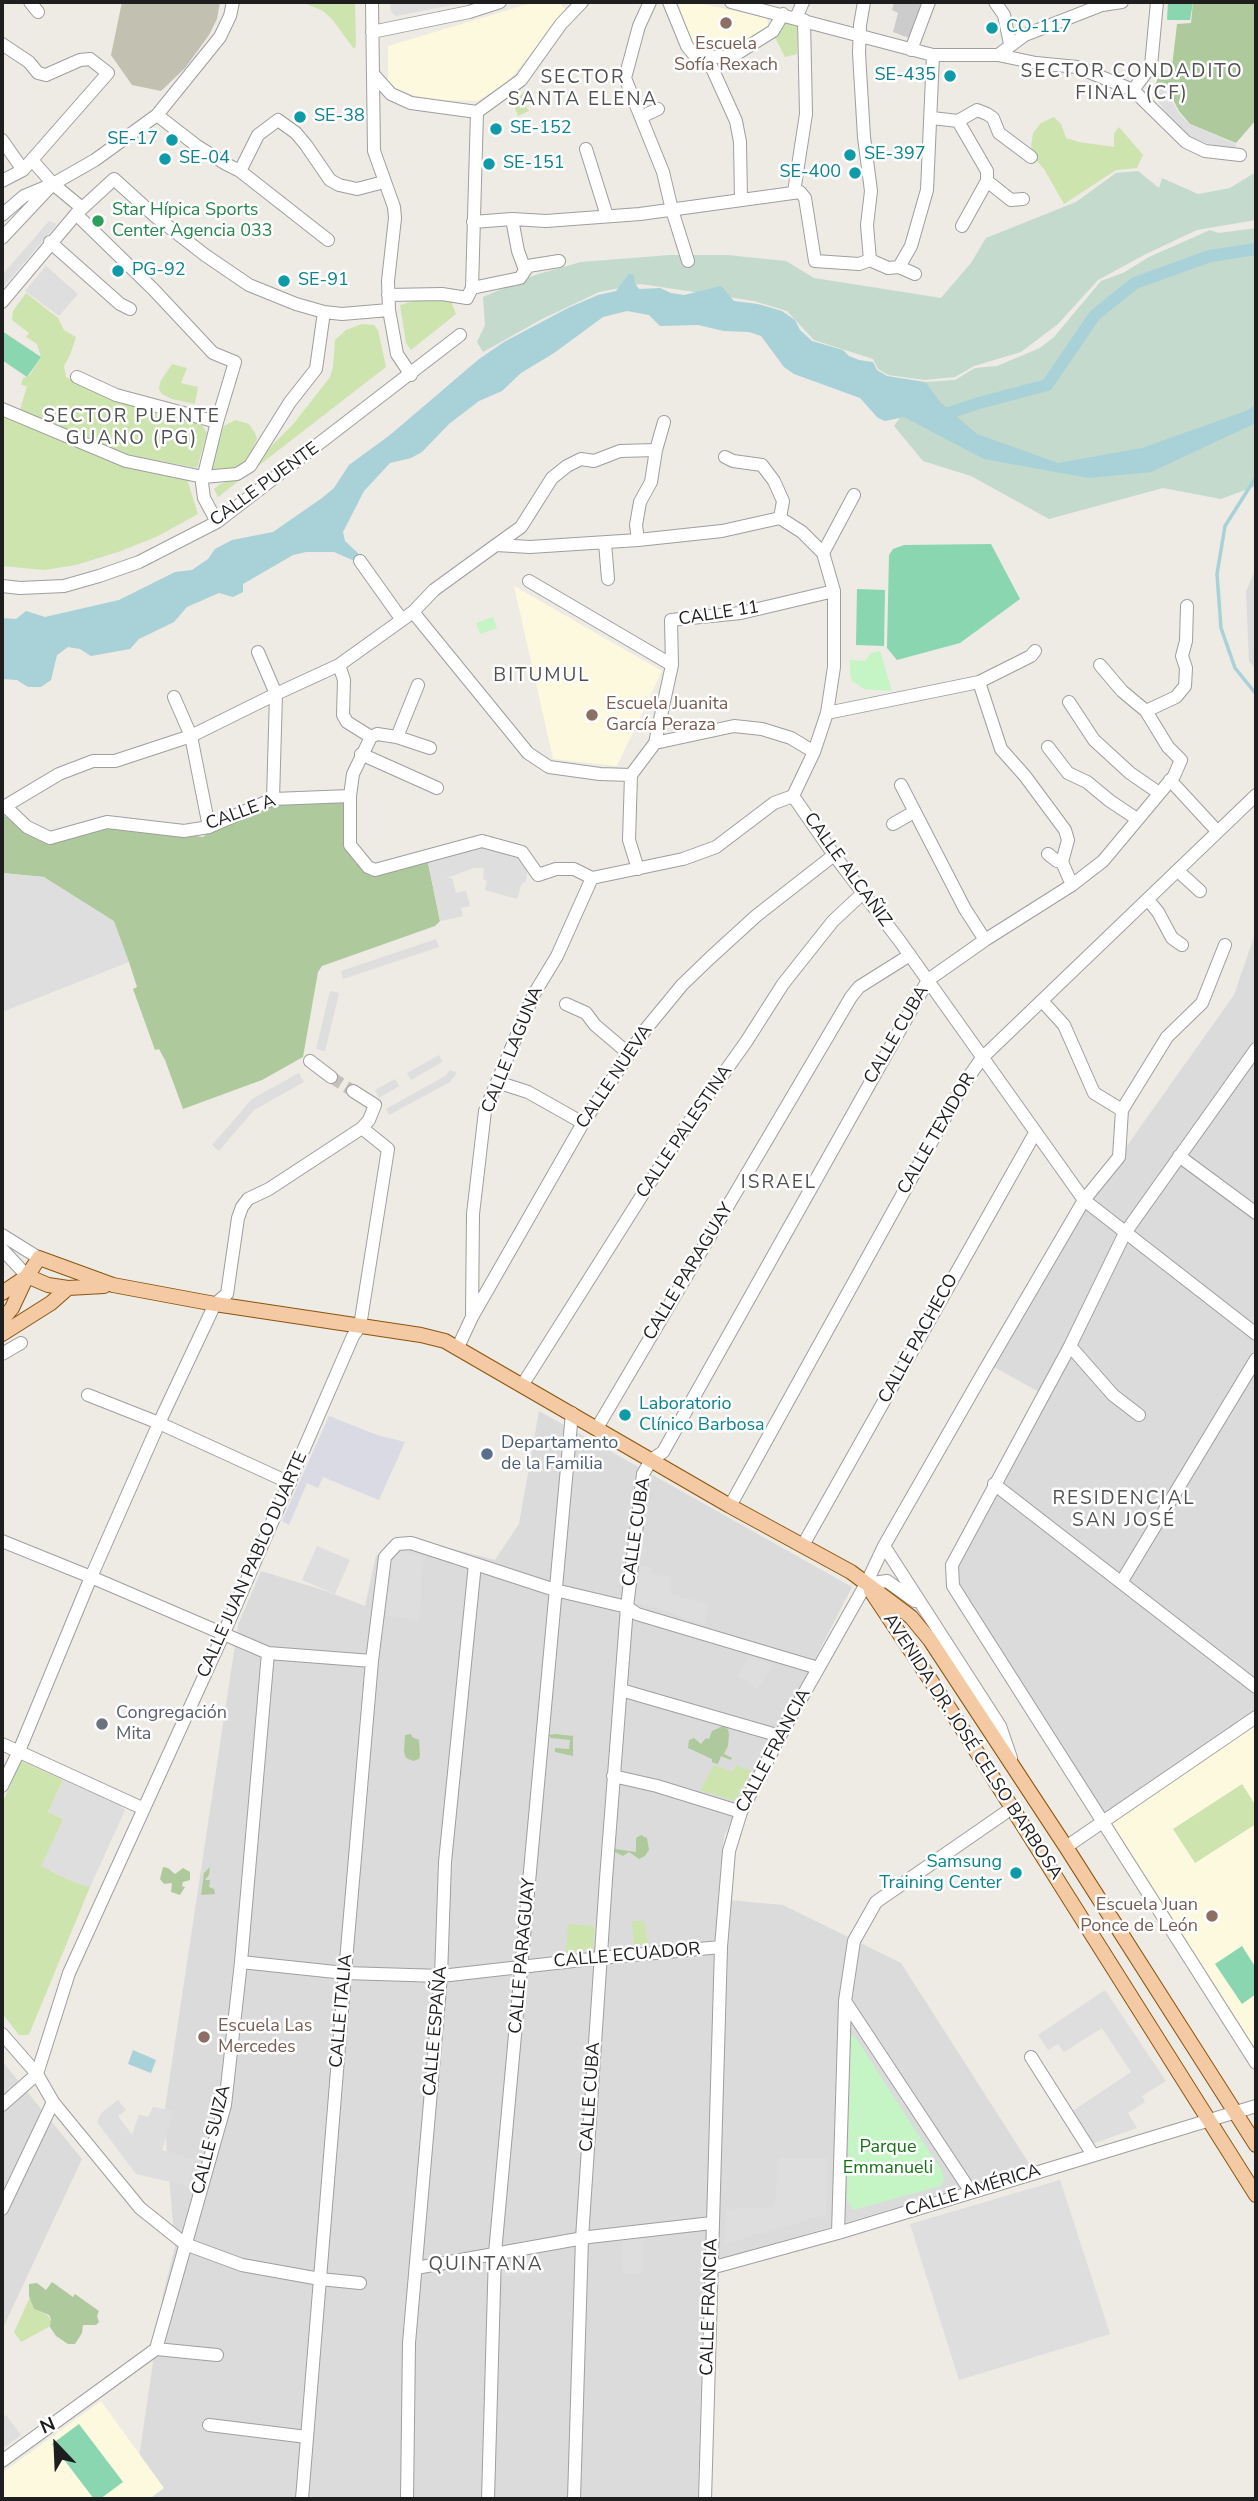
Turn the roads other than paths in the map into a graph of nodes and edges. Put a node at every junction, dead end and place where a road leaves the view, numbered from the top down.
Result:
1 (233, 2) edge
2 (372, 2) edge
3 (500, 2) edge
4 (582, 2) edge
5 (650, 2) edge
6 (669, 2) edge
7 (731, 2) edge
8 (803, 2) edge
9 (864, 2) edge
10 (929, 2) edge
11 (995, 2) edge
12 (1122, 2) edge
13 (1157, 2) edge
14 (783, 14) junction
15 (800, 19) junction
16 (372, 32) junction
17 (860, 36) junction
18 (2, 44) edge
19 (1010, 44) junction
20 (911, 50) junction
21 (933, 55) junction
22 (998, 55) junction
23 (707, 57) junction
24 (373, 74) junction
25 (1133, 90) junction
26 (658, 109) dead end
27 (477, 112) junction
28 (157, 115) junction
29 (641, 117) junction
30 (932, 118) junction
31 (958, 121) junction
32 (2, 140) edge
33 (586, 149) dead end
34 (1240, 155) dead end
35 (1031, 157) dead end
36 (28, 165) junction
37 (240, 171) junction
38 (2, 181) edge
39 (987, 181) junction
40 (384, 182) junction
41 (52, 184) junction
42 (794, 192) junction
43 (741, 200) junction
44 (1023, 200) dead end
45 (672, 210) junction
46 (79, 211) junction
47 (2, 215) edge
48 (607, 216) junction
49 (512, 219) junction
50 (473, 222) junction
51 (962, 226) dead end
52 (2, 238) edge
53 (328, 240) dead end
54 (50, 242) junction
55 (870, 260) junction
56 (559, 261) dead end
57 (688, 261) dead end
58 (899, 267) junction
59 (526, 270) junction
60 (915, 274) dead end
61 (472, 289) junction
62 (388, 295) junction
63 (2, 302) edge
64 (130, 309) dead end
65 (389, 310) junction
66 (324, 312) junction
67 (460, 335) dead end
68 (411, 375) junction
69 (77, 377) dead end
70 (2, 409) edge
71 (217, 422) junction
72 (664, 422) dead end
73 (656, 450) junction
74 (725, 457) dead end
75 (203, 477) junction
76 (854, 495) dead end
77 (780, 518) junction
78 (218, 522) junction
79 (638, 540) junction
80 (606, 543) junction
81 (496, 545) junction
82 (823, 553) junction
83 (360, 561) dead end
84 (608, 579) dead end
85 (529, 581) dead end
86 (2, 586) edge
87 (834, 591) junction
88 (1187, 606) dead end
89 (408, 616) junction
90 (1035, 651) dead end
91 (258, 652) dead end
92 (339, 665) junction
93 (672, 665) junction
94 (1100, 665) dead end
95 (979, 682) junction
96 (418, 685) dead end
97 (276, 694) junction
98 (174, 697) dead end
99 (1069, 702) dead end
100 (1146, 712) junction
101 (827, 713) junction
102 (191, 736) junction
103 (371, 737) junction
104 (397, 737) junction
105 (655, 743) junction
106 (1048, 747) dead end
107 (430, 748) dead end
108 (814, 752) junction
109 (361, 754) junction
110 (631, 775) junction
111 (1170, 780) junction
112 (901, 785) dead end
113 (437, 788) dead end
114 (1159, 793) junction
115 (1256, 795) edge
116 (350, 796) junction
117 (793, 796) junction
118 (273, 799) junction
119 (4, 807) edge
120 (914, 812) junction
121 (1137, 820) junction
122 (893, 824) dead end
123 (209, 827) junction
124 (1217, 831) junction
125 (1048, 854) dead end
126 (834, 855) junction
127 (1062, 862) junction
128 (638, 869) junction
129 (1178, 871) junction
130 (592, 878) junction
131 (1072, 885) junction
132 (1200, 891) dead end
133 (863, 893) junction
134 (1148, 900) junction
135 (985, 940) junction
136 (1182, 945) dead end
137 (1225, 945) dead end
138 (910, 955) junction
139 (928, 980) junction
140 (1043, 1002) junction
141 (566, 1004) dead end
142 (1256, 1049) edge
143 (628, 1053) junction
144 (982, 1058) junction
145 (310, 1062) dead end
146 (331, 1077) tunnel mouth
147 (497, 1082) junction
148 (353, 1091) tunnel mouth
149 (1122, 1110) junction
150 (583, 1123) junction
151 (362, 1128) junction
152 (1035, 1133) junction
153 (1179, 1156) junction
154 (1084, 1200) junction
155 (1256, 1213) edge
156 (1125, 1233) junction
157 (2, 1235) edge
158 (2, 1249) edge
159 (39, 1258) junction
160 (27, 1276) junction
161 (113, 1285) junction
162 (68, 1288) junction
163 (2, 1293) edge
164 (215, 1304) junction
165 (472, 1317) junction
166 (2, 1320) edge
167 (360, 1326) junction
168 (2, 1334) edge
169 (1256, 1334) edge
170 (21, 1343) dead end
171 (1070, 1346) junction
172 (458, 1347) junction
173 (2, 1354) edge
174 (1256, 1359) edge
175 (523, 1384) junction
176 (88, 1395) dead end
177 (572, 1413) junction
178 (1139, 1415) dead end
179 (159, 1423) junction
180 (597, 1428) junction
181 (651, 1460) junction
182 (290, 1483) junction
183 (994, 1484) junction
184 (730, 1506) junction
185 (2, 1541) edge
186 (803, 1545) junction
187 (884, 1546) junction
188 (475, 1564) junction
189 (91, 1577) junction
190 (1122, 1581) junction
191 (866, 1584) junction
192 (555, 1590) junction
193 (627, 1607) junction
194 (924, 1608) junction
195 (223, 1635) junction
196 (268, 1653) junction
197 (372, 1661) junction
198 (818, 1668) junction
199 (1256, 1687) edge
200 (621, 1690) junction
201 (1256, 1717) edge
202 (780, 1736) junction
203 (2, 1744) edge
204 (19, 1751) junction
205 (1015, 1768) junction
206 (613, 1776) junction
207 (2, 1786) edge
208 (142, 1808) junction
209 (1012, 1808) junction
210 (741, 1812) junction
211 (1102, 1821) junction
212 (1066, 1847) junction
213 (721, 1947) junction
214 (600, 1958) junction
215 (241, 1962) junction
216 (522, 1966) junction
217 (345, 1973) junction
218 (441, 1976) junction
219 (845, 2001) junction
220 (2, 2034) edge
221 (1031, 2057) dead end
222 (1256, 2063) edge
223 (37, 2074) junction
224 (53, 2102) junction
225 (2, 2105) edge
226 (1256, 2106) edge
227 (1235, 2112) junction
228 (1208, 2120) junction
229 (1256, 2145) edge
230 (1093, 2155) junction
231 (971, 2192) junction
232 (1256, 2195) edge
233 (2, 2209) edge
234 (712, 2223) junction
235 (838, 2233) junction
236 (582, 2238) junction
237 (185, 2244) junction
238 (495, 2253) junction
239 (416, 2268) junction
240 (711, 2268) junction
241 (320, 2279) junction
242 (360, 2283) dead end
243 (156, 2348) junction
244 (217, 2355) dead end
245 (209, 2426) dead end
246 (307, 2437) junction
247 (2, 2461) edge
248 (302, 2499) edge
249 (407, 2499) edge
250 (488, 2499) edge
251 (574, 2499) edge
252 (705, 2499) edge

1 - 28 street
2 - 16 street
3 - 16 street
4 - 27 street
5 - 29 street
6 - 23 street
7 - 14 street
8 - 15 street
9 - 17 street
10 - 20 street
11 - 19 street
12 - 19 street
13 - 25 street
14 - 15 street
14 - 23 street
15 - 17 street
15 - 42 street
16 - 24 street
17 - 20 street
17 - 55 street
18 - 36 street
19 - 22 street
20 - 21 street
21 - 22 street
21 - 30 street
22 - 25 street
23 - 43 street
24 - 27 street
24 - 40 street
25 - 34 street
26 - 29 street
27 - 50 street
28 - 37 street
28 - 41 street
29 - 45 street
30 - 31 street
30 - 58 street
31 - 35 street
31 - 39 street
32 - 36 street
33 - 48 street
36 - 38 street
36 - 41 street
37 - 40 street
37 - 53 street
39 - 44 street
39 - 51 street
40 - 62 street
41 - 46 street
41 - 47 street
41 - 52 street
42 - 43 street
42 - 55 street
43 - 45 street
45 - 48 street
45 - 57 street
46 - 54 street
46 - 66 street
46 - 71 street
48 - 49 street
49 - 50 street
49 - 59 street
50 - 61 street
54 - 63 street
54 - 64 street
55 - 58 street
56 - 59 street
58 - 60 street
59 - 61 street
61 - 62 street
62 - 65 street
65 - 66 street
65 - 68 street
66 - 75 street
67 - 68 street, CALLE PUENTE
68 - 78 street, CALLE PUENTE
69 - 71 street
70 - 75 street
71 - 75 street
72 - 73 street
73 - 79 street
73 - 81 street
74 - 77 street
75 - 78 street
76 - 82 street
77 - 79 street
77 - 82 street
78 - 86 street, CALLE PUENTE
79 - 80 street
80 - 81 street
80 - 84 street
81 - 89 street
82 - 87 street, CALLE ALCAÑIZ
83 - 89 street
85 - 93 street
87 - 93 street, CALLE 11
87 - 101 street, CALLE ALCAÑIZ
88 - 100 street
89 - 92 street
89 - 110 street
90 - 95 street
91 - 97 street
92 - 97 street
92 - 103 street
93 - 105 street, CALLE 11
94 - 100 street
95 - 101 street
95 - 127 street
96 - 104 street
97 - 102 street
97 - 118 street
98 - 102 street
99 - 114 street
100 - 111 street, CALLE CUBA
101 - 108 street, CALLE ALCAÑIZ
102 - 119 street
102 - 123 street
103 - 104 street
103 - 109 street
104 - 107 street
105 - 108 street
105 - 110 street, CALLE 11
106 - 121 street
108 - 117 street, CALLE ALCAÑIZ
109 - 113 street
109 - 116 street
110 - 128 street
111 - 114 street, CALLE CUBA
111 - 124 street
112 - 120 street
114 - 121 street, CALLE CUBA
115 - 124 street, CALLE TEXIDOR
116 - 118 street, CALLE A
116 - 130 street
117 - 126 street, CALLE ALCAÑIZ
117 - 128 street
118 - 123 street, CALLE A
119 - 123 street, CALLE A
120 - 122 street
120 - 135 street
121 - 131 street, CALLE CUBA
124 - 129 street, CALLE TEXIDOR
125 - 127 street
126 - 133 street, CALLE ALCAÑIZ
126 - 143 street, CALLE NUEVA
127 - 131 street
128 - 130 street
129 - 132 street
129 - 134 street, CALLE TEXIDOR
130 - 147 street, CALLE LAGUNA
131 - 135 street, CALLE CUBA
133 - 138 street, CALLE ALCAÑIZ
133 - 175 street, CALLE PALESTINA
134 - 136 street
134 - 140 street, CALLE TEXIDOR
135 - 139 street, CALLE CUBA
137 - 149 street
138 - 139 street, CALLE ALCAÑIZ
138 - 180 street, CALLE PARAGUAY
139 - 144 street, CALLE ALCAÑIZ
139 - 181 street, CALLE CUBA
140 - 144 street, CALLE TEXIDOR
140 - 149 street
141 - 143 street
142 - 153 street
143 - 150 street, CALLE NUEVA
144 - 152 street, CALLE ALCAÑIZ
144 - 184 street, CALLE TEXIDOR
145 - 146 street
147 - 150 street
147 - 165 street, CALLE LAGUNA
148 - 151 street
149 - 154 street, CALLE FRANCIA
150 - 165 street, CALLE NUEVA
151 - 164 street
151 - 167 street, CALLE JUAN PABLO DUARTE
152 - 154 street, CALLE ALCAÑIZ
152 - 186 street, CALLE PACHECO
153 - 155 street
153 - 156 street
154 - 156 street, CALLE ALCAÑIZ
154 - 187 street, CALLE FRANCIA
156 - 169 street, CALLE ALCAÑIZ
156 - 171 street
157 - 159 street, AVENIDA DR. JOSÉ CELSO BARBOSA
158 - 160 street, AVENIDA DR. JOSÉ CELSO BARBOSA
159 - 160 main road
159 - 161 main road, AVENIDA DR. JOSÉ CELSO BARBOSA
160 - 162 main road, AVENIDA DR. JOSÉ CELSO BARBOSA
160 - 163 main road
160 - 166 main road
161 - 162 main road, AVENIDA DR. JOSÉ CELSO BARBOSA
161 - 164 main road, AVENIDA DR. JOSÉ CELSO BARBOSA
162 - 168 main road
164 - 167 main road, AVENIDA DR. JOSÉ CELSO BARBOSA
164 - 179 street
165 - 172 street, CALLE NUEVA
167 - 172 main road, AVENIDA DR. JOSÉ CELSO BARBOSA
167 - 182 street, CALLE JUAN PABLO DUARTE
170 - 173 street
171 - 178 street
171 - 183 street
172 - 175 main road, AVENIDA DR. JOSÉ CELSO BARBOSA
174 - 190 street
175 - 177 main road, AVENIDA DR. JOSÉ CELSO BARBOSA
176 - 179 street
177 - 180 main road, AVENIDA DR. JOSÉ CELSO BARBOSA
177 - 192 street, CALLE PARAGUAY
179 - 182 street
179 - 189 street
180 - 181 main road, AVENIDA DR. JOSÉ CELSO BARBOSA
181 - 184 main road, AVENIDA DR. JOSÉ CELSO BARBOSA
181 - 193 street, CALLE CUBA
182 - 195 street, CALLE JUAN PABLO DUARTE
183 - 190 street
183 - 211 street
184 - 186 main road, AVENIDA DR. JOSÉ CELSO BARBOSA
185 - 189 street
186 - 191 main road, AVENIDA DR. JOSÉ CELSO BARBOSA
187 - 191 street, CALLE FRANCIA
187 - 194 street
188 - 192 street
188 - 197 street, CALLE ITALIA
188 - 218 street, CALLE ESPAÑA
189 - 195 street
189 - 204 street
190 - 199 street
191 - 194 street
191 - 198 street, CALLE FRANCIA
191 - 205 main road, AVENIDA DR. JOSÉ CELSO BARBOSA
191 - 209 main road, AVENIDA DR. JOSÉ CELSO BARBOSA
192 - 193 street
192 - 216 street, CALLE PARAGUAY
193 - 198 street
193 - 200 street, CALLE CUBA
194 - 205 street
195 - 196 street
195 - 208 street, CALLE JUAN PABLO DUARTE
196 - 197 street
196 - 215 street, CALLE SUIZA
197 - 217 street, CALLE ITALIA
198 - 202 street, CALLE FRANCIA
200 - 202 street
200 - 206 street, CALLE CUBA
201 - 211 street
202 - 210 street, CALLE FRANCIA
203 - 204 street
204 - 207 street
204 - 208 street
205 - 212 main road, AVENIDA DR. JOSÉ CELSO BARBOSA
206 - 210 street
206 - 214 street, CALLE CUBA
208 - 223 street, CALLE JUAN PABLO DUARTE
209 - 219 street
209 - 228 main road, AVENIDA DR. JOSÉ CELSO BARBOSA
210 - 213 street, CALLE FRANCIA
211 - 212 street
211 - 222 street
212 - 227 main road, AVENIDA DR. JOSÉ CELSO BARBOSA
213 - 214 street, CALLE ECUADOR
213 - 234 street, CALLE FRANCIA
214 - 216 street, CALLE ECUADOR
214 - 236 street, CALLE CUBA
215 - 217 street, CALLE ECUADOR
215 - 237 street, CALLE SUIZA
216 - 218 street, CALLE ECUADOR
216 - 238 street, CALLE PARAGUAY
217 - 218 street, CALLE ECUADOR
217 - 241 street, CALLE ITALIA
218 - 239 street, CALLE ESPAÑA
219 - 231 street
219 - 235 street
220 - 223 street
221 - 230 street
223 - 224 street
223 - 225 street
224 - 233 street
224 - 237 street
226 - 227 street, CALLE AMÉRICA
227 - 228 street, CALLE AMÉRICA
227 - 229 main road, AVENIDA DR. JOSÉ CELSO BARBOSA
228 - 230 street, CALLE AMÉRICA
228 - 232 main road, AVENIDA DR. JOSÉ CELSO BARBOSA
230 - 231 street, CALLE AMÉRICA
231 - 235 street, CALLE AMÉRICA
234 - 236 street
234 - 240 street, CALLE FRANCIA
235 - 240 street, CALLE AMÉRICA
236 - 238 street
236 - 251 street, CALLE CUBA
237 - 241 street
237 - 243 street, CALLE SUIZA
238 - 239 street
238 - 250 street, CALLE PARAGUAY
239 - 249 street, CALLE ESPAÑA
240 - 252 street, CALLE FRANCIA
241 - 242 street
241 - 246 street, CALLE ITALIA
243 - 244 street
243 - 247 street
245 - 246 street
246 - 248 street, CALLE ITALIA

